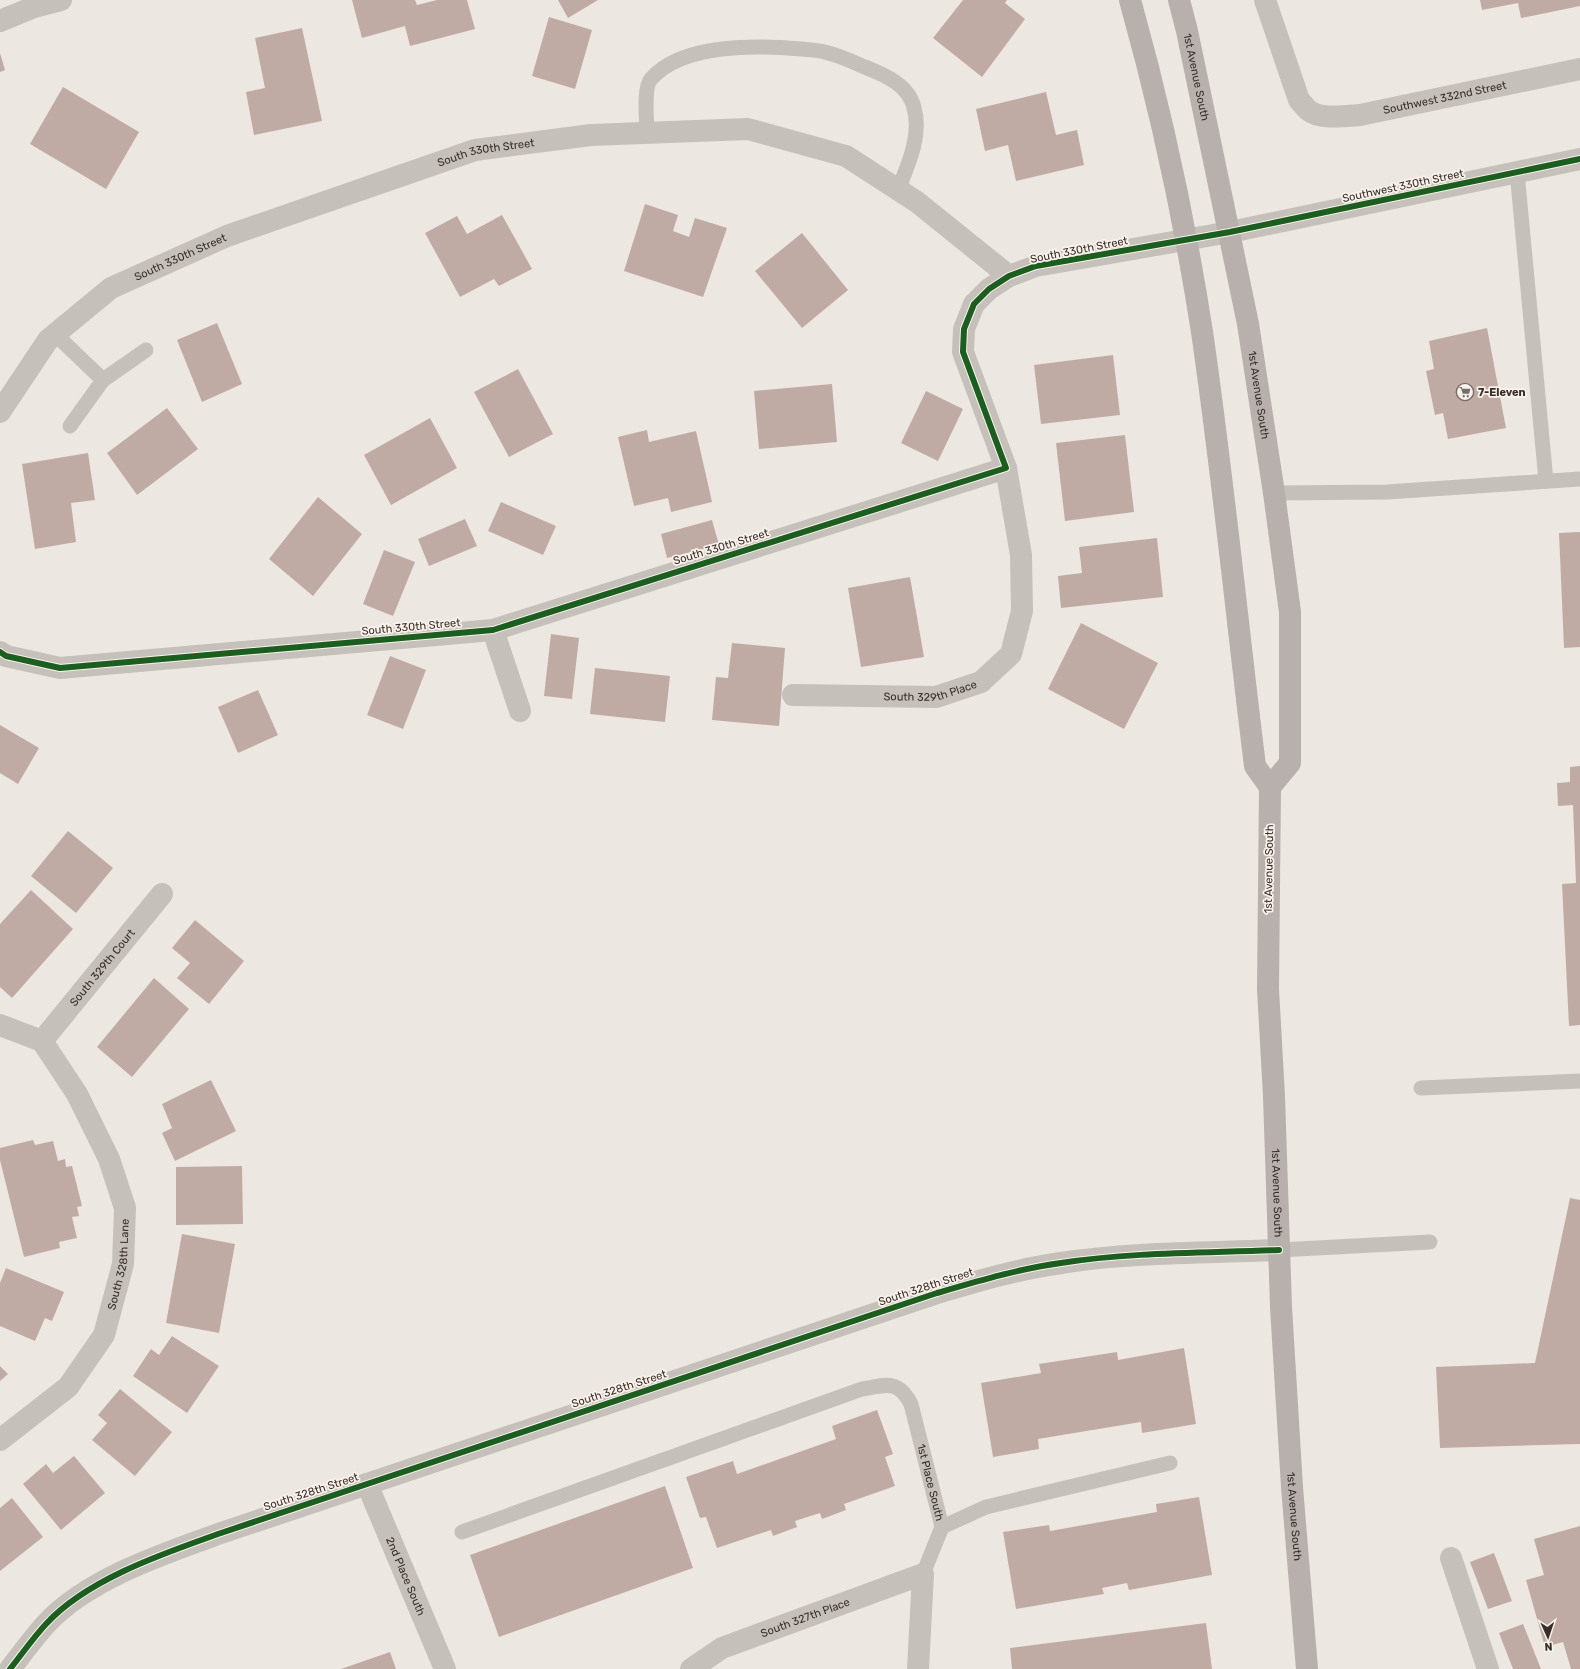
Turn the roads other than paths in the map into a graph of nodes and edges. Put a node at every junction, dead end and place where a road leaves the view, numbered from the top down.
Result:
1 (61, 0) edge
2 (1130, 0) edge
3 (1179, 0) edge
4 (1265, 0) edge
5 (0, 21) edge
6 (1580, 69) edge
7 (647, 133) junction
8 (1580, 159) edge
9 (1517, 172) junction
10 (898, 190) junction
11 (1230, 232) junction
12 (1186, 240) junction
13 (1009, 276) junction
14 (56, 334) junction
15 (146, 350) dead end
16 (103, 380) junction
17 (0, 412) edge
18 (70, 426) dead end
19 (1006, 468) junction
20 (1580, 479) edge
21 (1546, 481) junction
22 (1274, 493) junction
23 (493, 630) junction
24 (0, 652) edge
25 (792, 695) dead end
26 (520, 711) dead end
27 (1270, 787) junction
28 (162, 894) dead end
29 (0, 1025) edge
30 (42, 1041) junction
31 (1580, 1081) edge
32 (1421, 1088) dead end
33 (1430, 1242) dead end
34 (1279, 1250) junction
35 (0, 1440) edge
36 (1170, 1463) dead end
37 (367, 1484) junction
38 (942, 1527) junction
39 (462, 1532) dead end
40 (1451, 1558) dead end
41 (923, 1574) junction
42 (0, 1663) edge
43 (6, 1669) edge
44 (10, 1669) edge
45 (445, 1669) edge
46 (691, 1669) edge
47 (918, 1669) edge
48 (1307, 1669) edge
49 (1488, 1669) edge

1 - 5 street
2 - 12 main road
3 - 11 main road, 1st Avenue South
4 - 6 street, Southwest 332nd Street
7 - 10 street, South 330th Street
7 - 10 lane
7 - 14 street, South 330th Street
8 - 9 street, Southwest 330th Street
9 - 11 street, Southwest 330th Street
9 - 21 lane
10 - 13 street, South 330th Street
11 - 12 street, South 330th Street
11 - 22 main road, 1st Avenue South
12 - 13 street, South 330th Street
12 - 27 main road
13 - 19 street, South 330th Street
14 - 16 lane
14 - 17 street, South 330th Street
15 - 16 lane
16 - 18 lane
19 - 23 street, South 330th Street
19 - 25 street, South 329th Place
20 - 21 lane
21 - 22 lane
22 - 27 main road, 1st Avenue South
23 - 24 street, South 330th Street
23 - 26 street
27 - 34 main road, 1st Avenue South
28 - 30 street, South 329th Court
29 - 30 street
30 - 35 street, South 328th Lane
31 - 32 lane
33 - 34 lane
34 - 37 street, South 328th Street
34 - 48 main road, 1st Avenue South
36 - 38 lane
37 - 44 street, South 328th Street
37 - 45 street, 2nd Place South
38 - 39 lane, 1st Place South
38 - 41 lane, 1st Place South
40 - 49 street
41 - 46 street, South 327th Place
41 - 47 street, 1st Place South
42 - 43 street

